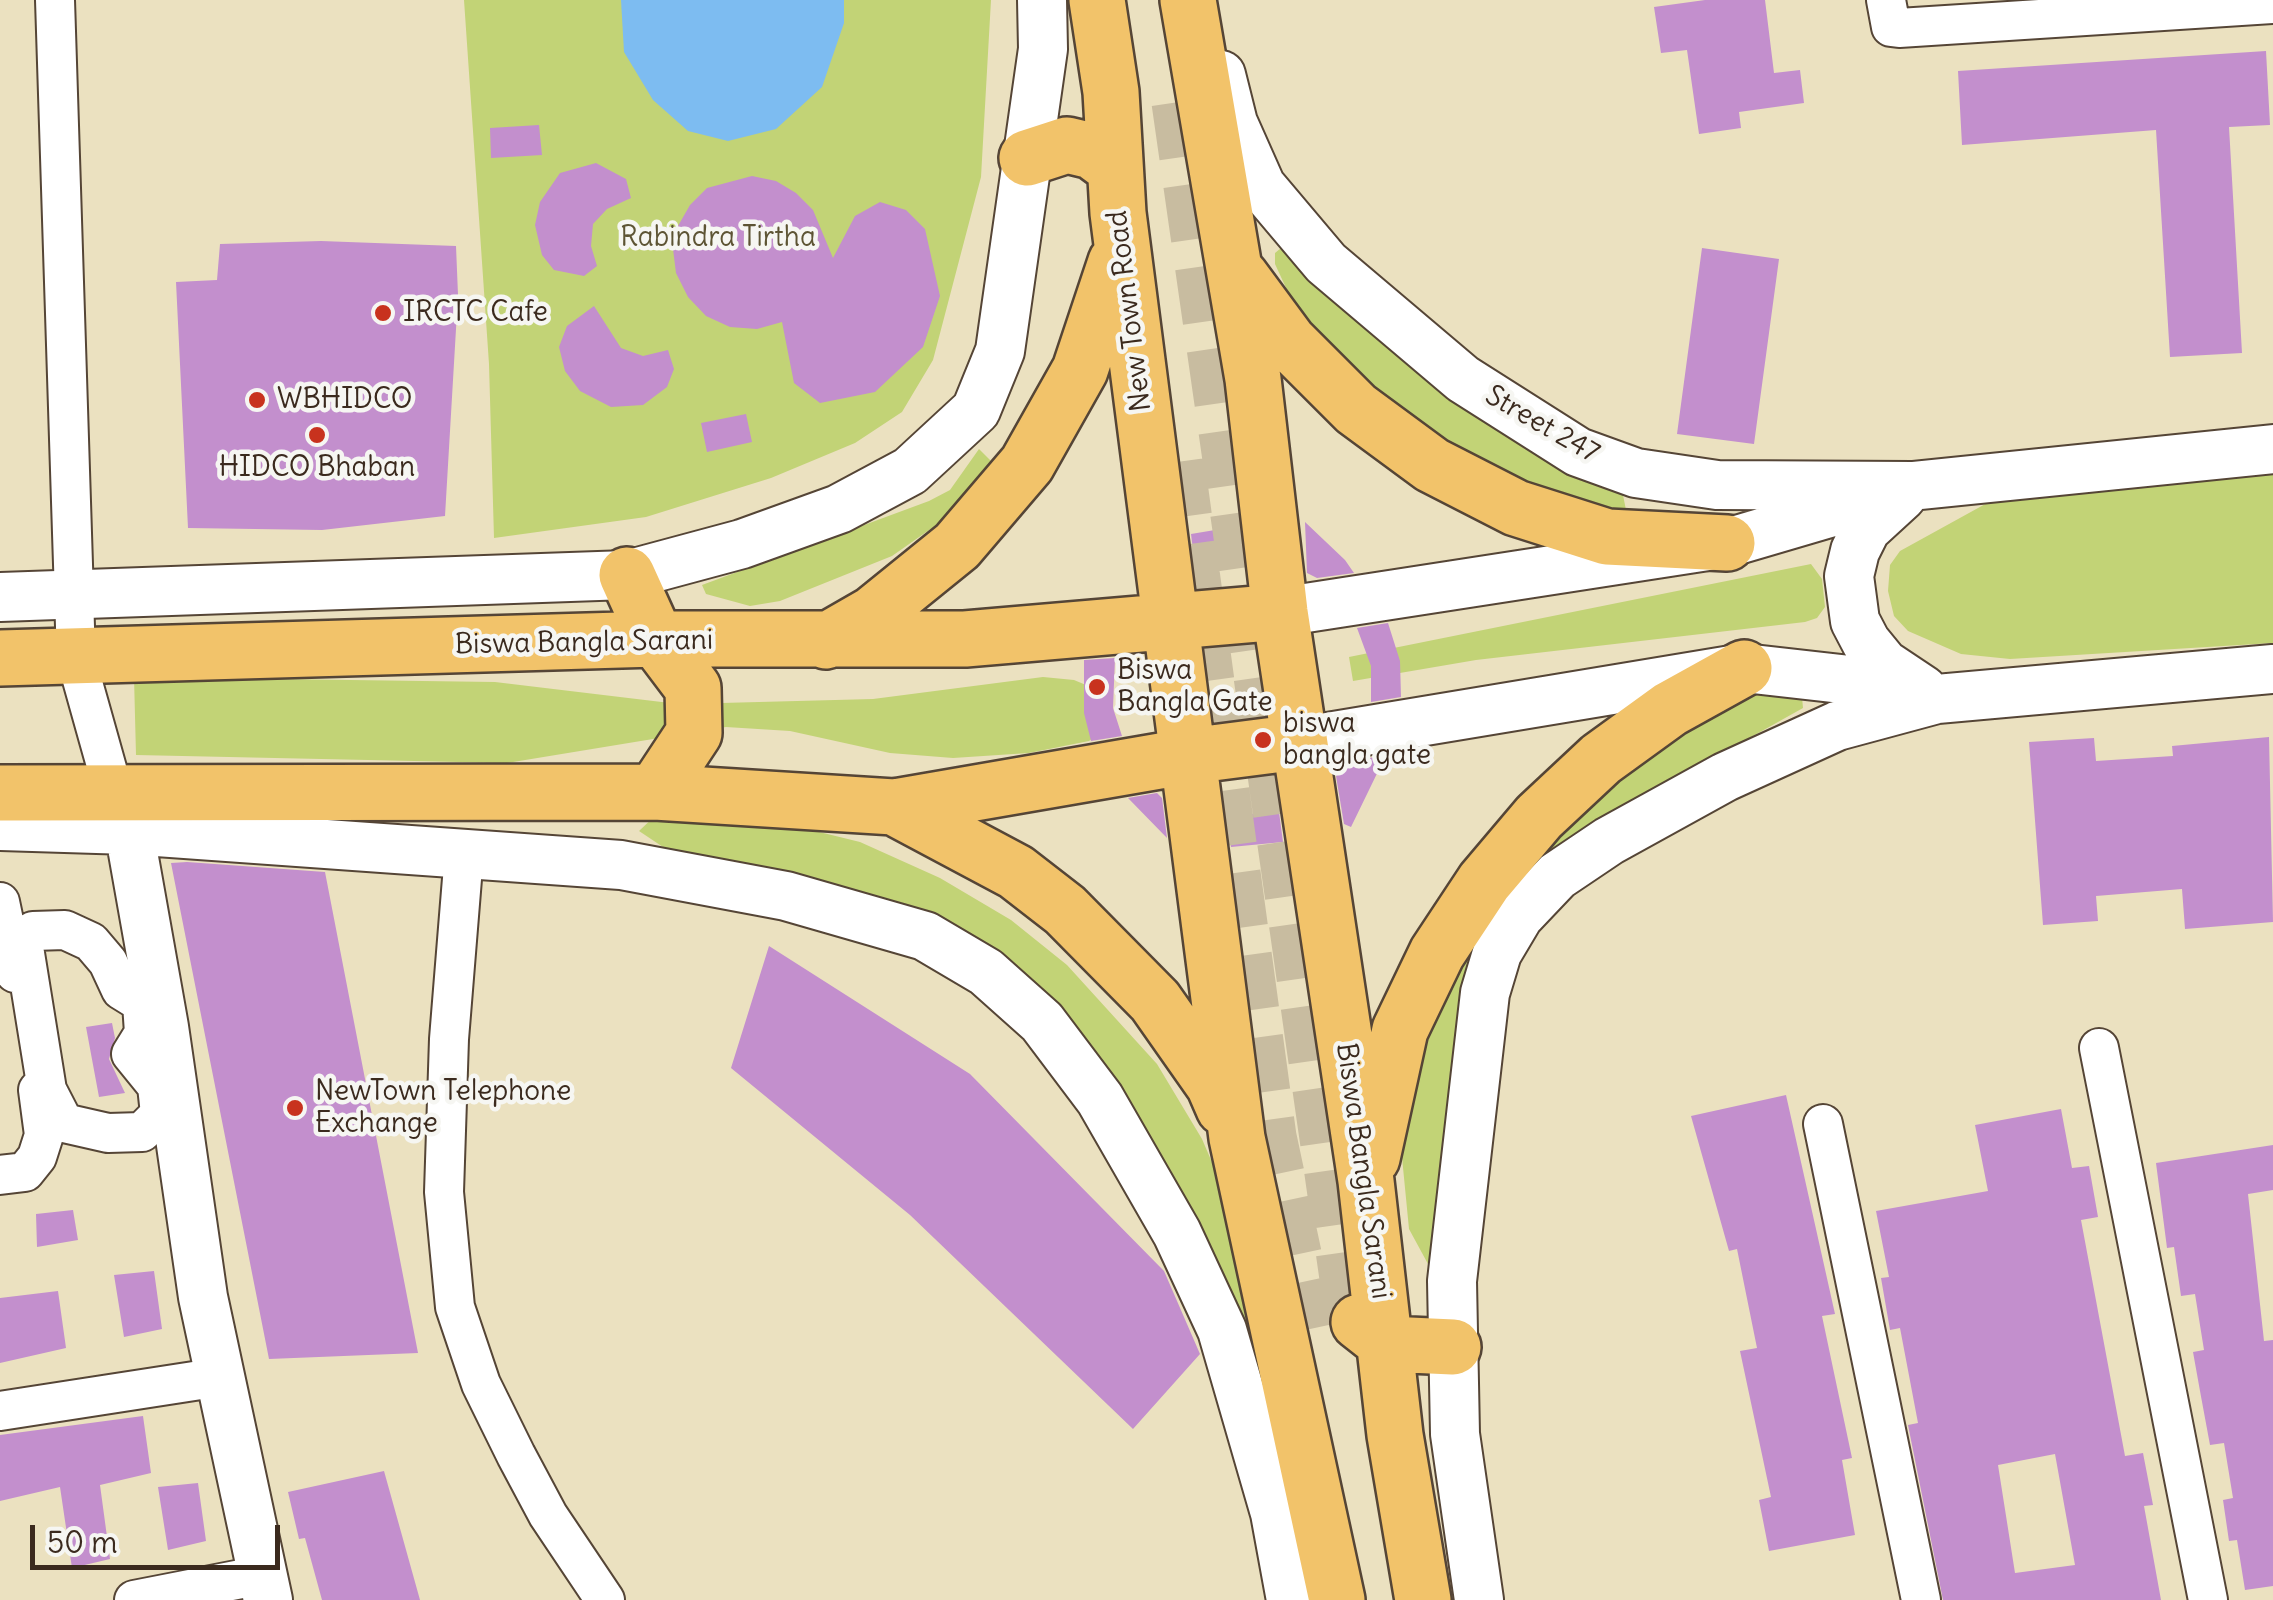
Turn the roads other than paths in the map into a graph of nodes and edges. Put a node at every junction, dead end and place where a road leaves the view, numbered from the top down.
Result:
1 (54, 0) edge
2 (1042, 0) edge
3 (1096, 0) edge
4 (1188, 0) edge
5 (1208, 0) edge
6 (1886, 0) edge
7 (2273, 4) edge
8 (1027, 158) junction
9 (1116, 190) junction
10 (1233, 266) junction
11 (2273, 449) edge
12 (1912, 486) junction
13 (1727, 543) junction
14 (627, 575) junction
15 (76, 595) junction
16 (0, 597) edge
17 (1280, 612) junction
18 (1168, 622) junction
19 (656, 639) junction
20 (826, 642) junction
21 (0, 658) edge
22 (76, 658) junction
23 (1744, 668) junction
24 (2273, 669) edge
25 (1937, 699) junction
26 (1298, 742) junction
27 (1189, 756) junction
28 (0, 792) edge
29 (655, 792) junction
30 (894, 806) junction
31 (121, 810) junction
32 (0, 826) edge
33 (464, 854) junction
34 (2, 923) edge
35 (2099, 1048) dead end
36 (149, 1051) junction
37 (1823, 1124) dead end
38 (1237, 1138) junction
39 (0, 1175) edge
40 (1366, 1181) junction
41 (1349, 1326) junction
42 (1453, 1347) junction
43 (220, 1377) junction
44 (1292, 1393) junction
45 (0, 1411) edge
46 (265, 1588) edge
47 (134, 1600) edge
48 (605, 1600) edge
49 (1291, 1600) edge
50 (1336, 1600) edge
51 (1423, 1600) edge
52 (1479, 1600) edge
53 (1921, 1600) edge
54 (2208, 1600) edge

1 - 15 street
2 - 8 street
3 - 9 main road, New Town Road
4 - 10 main road, Biswa Bangla Sarani
5 - 12 street, Street 247
6 - 7 street
8 - 9 main road
8 - 14 street
9 - 18 main road, New Town Road
9 - 20 main road
10 - 13 main road
10 - 17 main road, Biswa Bangla Sarani
11 - 12 street, Street 247
12 - 13 street
12 - 25 street
13 - 17 street
14 - 15 street
14 - 19 main road
15 - 16 street
15 - 22 street
17 - 18 main road, Biswa Bangla Sarani
17 - 26 main road, Biswa Bangla Sarani
18 - 20 main road, Biswa Bangla Sarani
18 - 27 main road, New Town Road
19 - 20 main road, Biswa Bangla Sarani
19 - 22 main road, Biswa Bangla Sarani
19 - 29 main road
21 - 22 main road, Biswa Bangla Sarani
22 - 31 street
23 - 25 street
23 - 26 street
23 - 40 main road
24 - 25 street
25 - 42 street
26 - 27 main road
26 - 40 main road, Biswa Bangla Sarani
27 - 30 main road
27 - 38 main road
28 - 31 main road
29 - 30 main road
29 - 31 main road
30 - 38 main road
31 - 32 street
31 - 33 street
31 - 36 street
33 - 48 street
33 - 49 street
34 - 39 street
35 - 54 street
36 - 36 street
36 - 43 street
37 - 53 street
38 - 44 main road
40 - 41 main road, Biswa Bangla Sarani
41 - 42 main road
41 - 44 main road
41 - 51 main road, Biswa Bangla Sarani
42 - 52 street
43 - 45 street
43 - 46 street
44 - 50 main road
46 - 47 street

